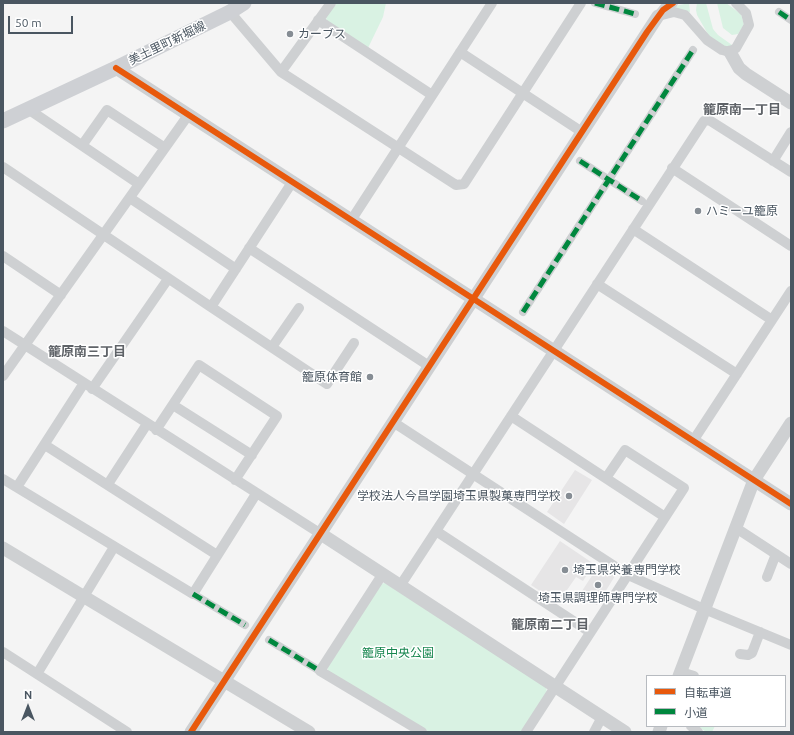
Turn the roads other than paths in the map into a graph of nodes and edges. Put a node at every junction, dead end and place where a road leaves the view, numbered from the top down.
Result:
1 (244, 3) edge
2 (331, 3) edge
3 (492, 3) edge
4 (580, 3) edge
5 (595, 3) edge
6 (673, 3) edge
7 (736, 3) edge
8 (230, 12) junction
9 (779, 12) dead end
10 (635, 14) dead end
11 (658, 16) junction
12 (318, 20) junction
13 (791, 20) edge
14 (693, 50) dead end
15 (460, 52) junction
16 (730, 52) junction
17 (116, 68) junction
18 (281, 72) junction
19 (523, 93) junction
20 (432, 95) junction
21 (791, 103) edge
22 (28, 109) junction
23 (190, 114) junction
24 (3, 121) edge
25 (582, 132) junction
26 (791, 132) edge
27 (83, 144) junction
28 (165, 148) junction
29 (398, 148) junction
30 (773, 160) junction
31 (580, 161) dead end
32 (3, 167) edge
33 (672, 168) junction
34 (791, 172) edge
35 (609, 180) junction
36 (293, 181) junction
37 (140, 184) junction
38 (130, 198) junction
39 (642, 201) dead end
40 (352, 219) junction
41 (633, 229) junction
42 (104, 235) junction
43 (791, 246) edge
44 (250, 248) junction
45 (3, 256) edge
46 (236, 268) junction
47 (168, 279) junction
48 (597, 284) junction
49 (791, 291) edge
50 (61, 296) junction
51 (474, 298) junction
52 (211, 307) junction
53 (299, 308) dead end
54 (523, 312) dead end
55 (772, 320) junction
56 (3, 331) edge
57 (354, 343) dead end
58 (25, 346) junction
59 (272, 347) junction
60 (554, 350) junction
61 (429, 366) junction
62 (737, 374) junction
63 (3, 376) edge
64 (88, 386) junction
65 (173, 405) junction
66 (511, 416) junction
67 (393, 422) junction
68 (791, 423) edge
69 (152, 427) junction
70 (693, 441) junction
71 (45, 445) junction
72 (252, 455) junction
73 (473, 474) junction
74 (606, 478) junction
75 (3, 479) edge
76 (236, 480) junction
77 (754, 480) junction
78 (108, 484) junction
79 (17, 487) junction
80 (256, 494) junction
81 (791, 504) edge
82 (665, 517) junction
83 (736, 528) junction
84 (436, 531) junction
85 (321, 534) junction
86 (114, 547) junction
87 (3, 548) edge
88 (776, 554) junction
89 (217, 555) junction
90 (791, 564) edge
91 (382, 574) junction
92 (628, 575) junction
93 (767, 577) dead end
94 (400, 586) junction
95 (193, 594) junction
96 (84, 596) junction
97 (704, 609) junction
98 (245, 626) dead end
99 (590, 632) junction
100 (760, 632) junction
101 (269, 640) dead end
102 (791, 645) edge
103 (3, 652) edge
104 (740, 654) dead end
105 (320, 671) junction
106 (37, 674) junction
107 (680, 674) edge
108 (225, 681) junction
109 (556, 687) junction
110 (602, 717) junction
111 (415, 730) edge
112 (127, 732) edge
113 (191, 732) edge
114 (309, 732) edge
115 (526, 732) edge
116 (594, 732) edge
117 (625, 732) edge

1 - 8 main road, 美土里町新堀線
2 - 12 street
3 - 15 street
4 - 19 street
5 - 10 street
6 - 11 street
7 - 16 street
8 - 17 main road, 美土里町新堀線
8 - 18 street
9 - 13 street
11 - 16 street
11 - 25 street
12 - 18 street
12 - 20 street
14 - 35 street
15 - 19 street
15 - 20 street
16 - 21 street
17 - 22 main road, 美土里町新堀線
17 - 23 street
18 - 29 street
19 - 25 street
19 - 29 street
20 - 29 street
22 - 24 main road, 美土里町新堀線
22 - 27 street
23 - 28 street
23 - 36 street
25 - 51 street
26 - 30 street
27 - 28 street
27 - 37 street
28 - 37 street
29 - 40 street
30 - 33 street
30 - 34 street
31 - 35 street
32 - 42 street
33 - 41 street
33 - 43 street
35 - 39 street
35 - 54 street
36 - 40 street
36 - 44 street
37 - 38 street
38 - 42 street
38 - 46 street
40 - 51 street
41 - 48 street
41 - 55 street
42 - 47 street
42 - 50 street
44 - 46 street
44 - 61 street
45 - 50 street
46 - 52 street
47 - 52 street
47 - 64 street
48 - 60 street
48 - 62 street
49 - 55 street
50 - 58 street
51 - 60 street
51 - 61 street
52 - 59 street
53 - 59 street
55 - 62 street
56 - 58 street
57 - 59 street
58 - 63 street
58 - 64 street
60 - 66 street
60 - 70 street
61 - 67 street
62 - 70 street
64 - 69 street
64 - 71 street
65 - 69 street
65 - 72 street
65 - 72 street
66 - 73 street
66 - 74 street
67 - 73 street
67 - 85 street
68 - 77 street
69 - 76 street
69 - 78 street
70 - 77 street
71 - 78 street
71 - 79 street
72 - 76 street
73 - 84 street
73 - 92 street
74 - 82 street
74 - 82 street
75 - 79 street
76 - 80 street
77 - 81 street
77 - 83 street
78 - 89 street
79 - 86 street
80 - 85 street
80 - 89 street
82 - 92 street
83 - 88 street
83 - 97 street
84 - 94 street
84 - 99 street
85 - 91 street
85 - 108 street
86 - 95 street
86 - 96 street
87 - 96 street
88 - 90 street
88 - 93 street
89 - 95 street
91 - 94 street
91 - 105 street
92 - 97 street
92 - 99 street
94 - 109 street
95 - 98 street
96 - 106 street
96 - 108 street
97 - 100 street
97 - 107 street
99 - 109 street
100 - 102 street
100 - 104 street
101 - 105 street
103 - 106 street
105 - 111 street
106 - 112 street
108 - 113 street
108 - 114 street
109 - 110 street
109 - 115 street
110 - 116 street
110 - 117 street

